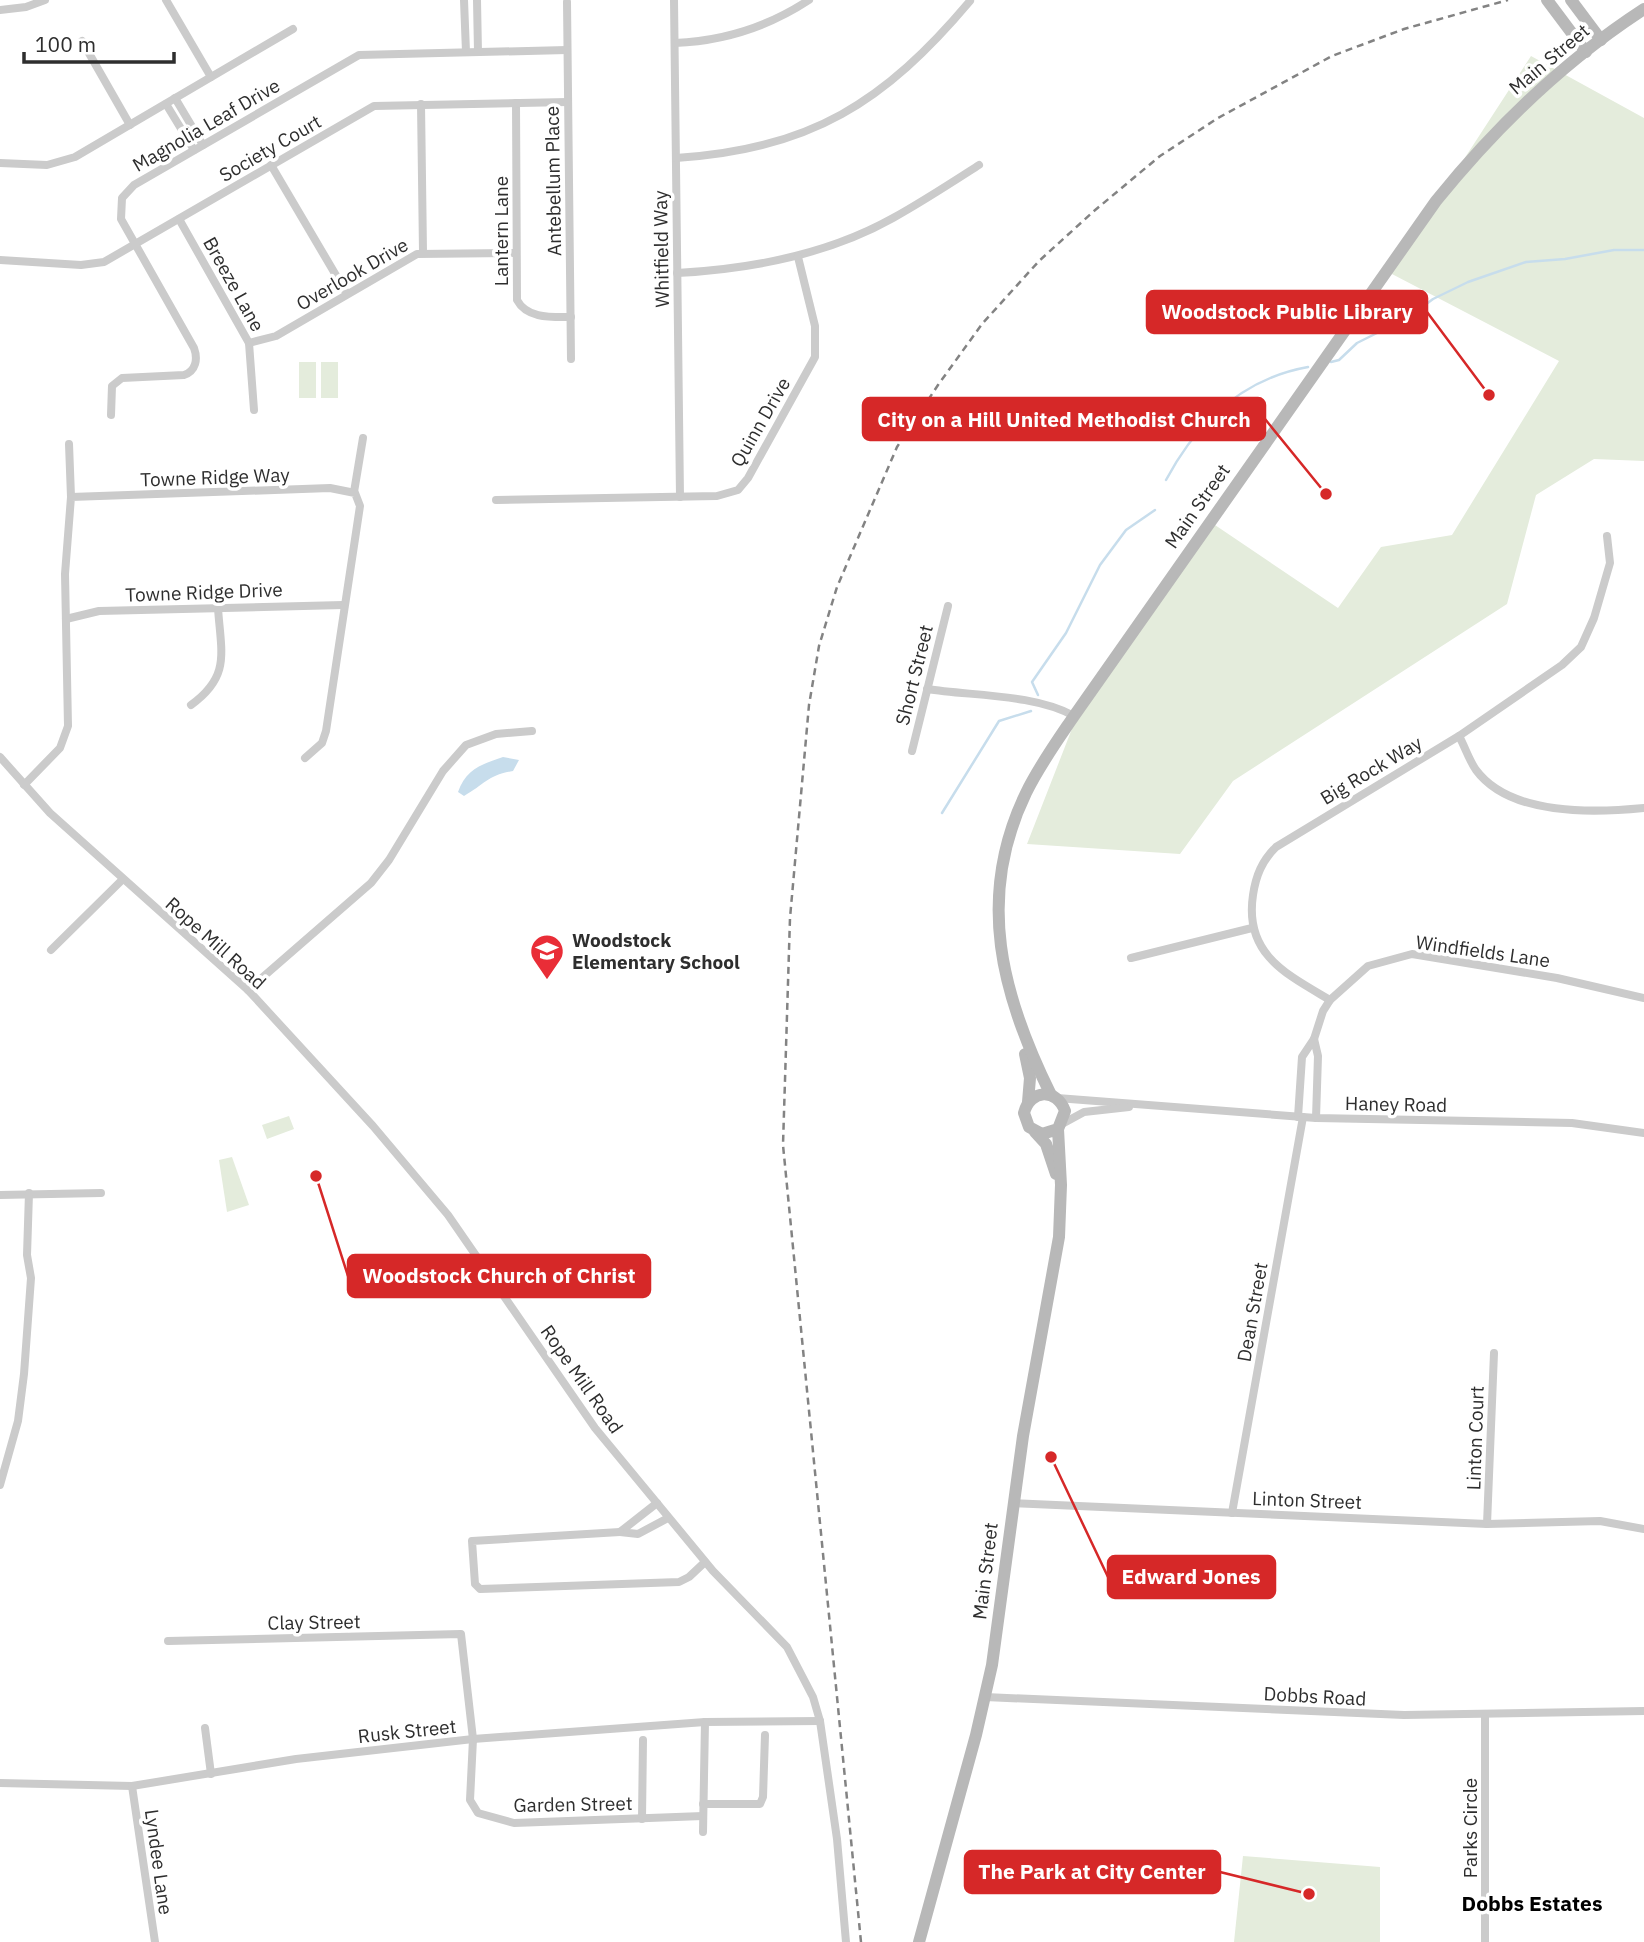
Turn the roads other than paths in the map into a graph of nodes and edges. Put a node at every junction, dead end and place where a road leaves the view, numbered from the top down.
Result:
1 (45, 0) edge
2 (166, 0) edge
3 (464, 0) edge
4 (477, 0) edge
5 (674, 0) edge
6 (809, 0) edge
7 (1547, 0) edge
8 (1572, 0) edge
9 (970, 1) edge
10 (567, 2) dead end
11 (1644, 9) edge
12 (0, 10) edge
13 (293, 29) dead end
14 (1601, 40) junction
15 (82, 41) dead end
16 (674, 43) junction
17 (567, 50) junction
18 (466, 52) junction
19 (478, 52) junction
20 (1586, 52) junction
21 (211, 77) junction
22 (175, 99) junction
23 (568, 102) junction
24 (516, 103) junction
25 (166, 104) junction
26 (421, 104) junction
27 (130, 125) junction
28 (203, 145) junction
29 (194, 150) junction
30 (676, 158) junction
31 (0, 163) edge
32 (271, 165) junction
33 (979, 165) dead end
34 (179, 219) junction
35 (134, 246) junction
36 (423, 252) junction
37 (516, 253) junction
38 (797, 257) junction
39 (0, 260) edge
40 (677, 273) junction
41 (347, 294) junction
42 (570, 317) junction
43 (250, 343) junction
44 (571, 359) dead end
45 (254, 410) dead end
46 (111, 415) dead end
47 (363, 439) dead end
48 (69, 444) dead end
49 (354, 492) junction
50 (71, 497) junction
51 (680, 497) junction
52 (496, 500) dead end
53 (1607, 536) dead end
54 (343, 605) junction
55 (948, 606) dead end
56 (218, 608) junction
57 (66, 619) junction
58 (927, 689) junction
59 (191, 705) dead end
60 (1074, 716) junction
61 (532, 732) dead end
62 (1459, 736) junction
63 (912, 751) dead end
64 (0, 757) edge
65 (305, 758) dead end
66 (24, 785) junction
67 (1644, 808) edge
68 (122, 880) junction
69 (1252, 928) junction
70 (51, 950) dead end
71 (1131, 958) dead end
72 (248, 990) junction
73 (1644, 999) edge
74 (1330, 1000) junction
75 (1314, 1039) junction
76 (1024, 1040) junction
77 (1054, 1096) junction
78 (1028, 1102) junction
79 (1147, 1106) junction
80 (1301, 1117) junction
81 (1316, 1118) junction
82 (1060, 1126) junction
83 (1032, 1130) junction
84 (1644, 1133) edge
85 (29, 1193) junction
86 (101, 1193) dead end
87 (0, 1195) edge
88 (1059, 1196) junction
89 (1494, 1353) dead end
90 (0, 1485) edge
91 (657, 1503) junction
92 (1013, 1503) junction
93 (1232, 1513) junction
94 (668, 1518) junction
95 (1487, 1524) junction
96 (1644, 1528) edge
97 (620, 1532) junction
98 (705, 1562) junction
99 (461, 1634) joint
100 (168, 1642) dead end
101 (985, 1697) junction
102 (1644, 1711) edge
103 (1485, 1714) junction
104 (820, 1721) junction
105 (705, 1722) junction
106 (205, 1728) dead end
107 (765, 1735) dead end
108 (473, 1739) junction
109 (643, 1740) dead end
110 (211, 1773) junction
111 (0, 1783) edge
112 (132, 1786) junction
113 (703, 1804) junction
114 (703, 1816) junction
115 (642, 1819) junction
116 (703, 1832) dead end
117 (155, 1942) edge
118 (846, 1942) edge
119 (919, 1942) edge
120 (1485, 1942) edge

1 - 12 street
2 - 21 street
3 - 18 street
4 - 19 street
5 - 16 street, Whitfield Way
6 - 16 street
7 - 20 main road
8 - 14 main road
9 - 30 street
10 - 17 street, Antebellum Place
11 - 14 main road, Main Street
13 - 21 street
14 - 20 main road, Main Street
15 - 27 street
16 - 30 street, Whitfield Way
17 - 19 street, Magnolia Leaf Drive
17 - 23 street, Antebellum Place
18 - 19 street, Magnolia Leaf Drive
18 - 28 street, Magnolia Leaf Drive
20 - 60 main road, Main Street
21 - 22 street
22 - 25 street
22 - 28 street
23 - 24 street, Society Court
23 - 42 street, Antebellum Place
24 - 26 street, Society Court
24 - 37 street, Lantern Lane
25 - 27 street
25 - 29 street
26 - 32 street, Society Court
26 - 36 street
27 - 31 street
28 - 29 street, Magnolia Leaf Drive
29 - 35 street, Magnolia Leaf Drive
30 - 40 street, Whitfield Way
32 - 34 street, Society Court
32 - 41 street
33 - 38 street
34 - 35 street, Society Court
34 - 43 street, Breeze Lane
35 - 39 street, Society Court
35 - 46 street, Magnolia Leaf Drive
36 - 37 street, Overlook Drive
36 - 41 street, Overlook Drive
37 - 42 street, Lantern Lane
38 - 40 street
38 - 51 street, Quinn Drive
40 - 51 street, Whitfield Way
41 - 43 street, Overlook Drive
42 - 44 street, Antebellum Place
43 - 45 street, Breeze Lane
47 - 49 street
48 - 50 street
49 - 50 street, Towne Ridge Way
49 - 54 street
50 - 57 street
51 - 52 street, Quinn Drive
53 - 62 street, Big Rock Way
54 - 56 street, Towne Ridge Drive
54 - 65 street
55 - 58 street, Short Street
56 - 57 street, Towne Ridge Drive
56 - 59 street
57 - 66 street
58 - 60 street
58 - 63 street, Short Street
60 - 76 main road, Main Street
61 - 72 street
62 - 67 street
62 - 69 street, Big Rock Way
64 - 66 street, Rope Mill Road
66 - 68 street, Rope Mill Road
68 - 70 street
68 - 72 street, Rope Mill Road
69 - 71 street
69 - 74 street
72 - 91 street, Rope Mill Road
73 - 74 street, Windfields Lane
74 - 75 street
75 - 80 street
75 - 81 street
76 - 77 main road, Main Street
76 - 78 main road, Main Street
77 - 78 main road
77 - 79 street, Haney Road
77 - 82 main road, Main Street
78 - 83 main road, Main Street
79 - 80 street, Haney Road
79 - 82 street, Haney Road
80 - 81 street, Haney Road
80 - 93 street, Dean Street
81 - 84 street, Haney Road
82 - 83 main road
82 - 88 main road, Main Street
83 - 88 main road, Main Street
85 - 86 street
85 - 87 street
85 - 90 street
88 - 92 main road, Main Street
89 - 95 street, Linton Court
91 - 94 street, Rope Mill Road
91 - 97 street
92 - 93 street, Linton Street
92 - 101 main road, Main Street
93 - 95 street, Linton Street
94 - 97 street
94 - 98 street, Rope Mill Road
95 - 96 street, Linton Street
97 - 98 street
98 - 104 street, Rope Mill Road
99 - 100 street, Clay Street
99 - 108 street, Garden Street
101 - 103 street, Dobbs Road
101 - 119 main road, Main Street
102 - 103 street, Dobbs Road
103 - 120 street, Parks Circle
104 - 105 street, Rusk Street
104 - 118 street, Rope Mill Road
105 - 108 street, Rusk Street
105 - 113 street
106 - 110 street
107 - 113 street
108 - 110 street, Rusk Street
108 - 115 street, Garden Street
109 - 115 street
110 - 112 street, Rusk Street
111 - 112 street, Rusk Street
112 - 117 street, Lyndee Lane
113 - 114 street
114 - 115 street, Garden Street
114 - 116 street

